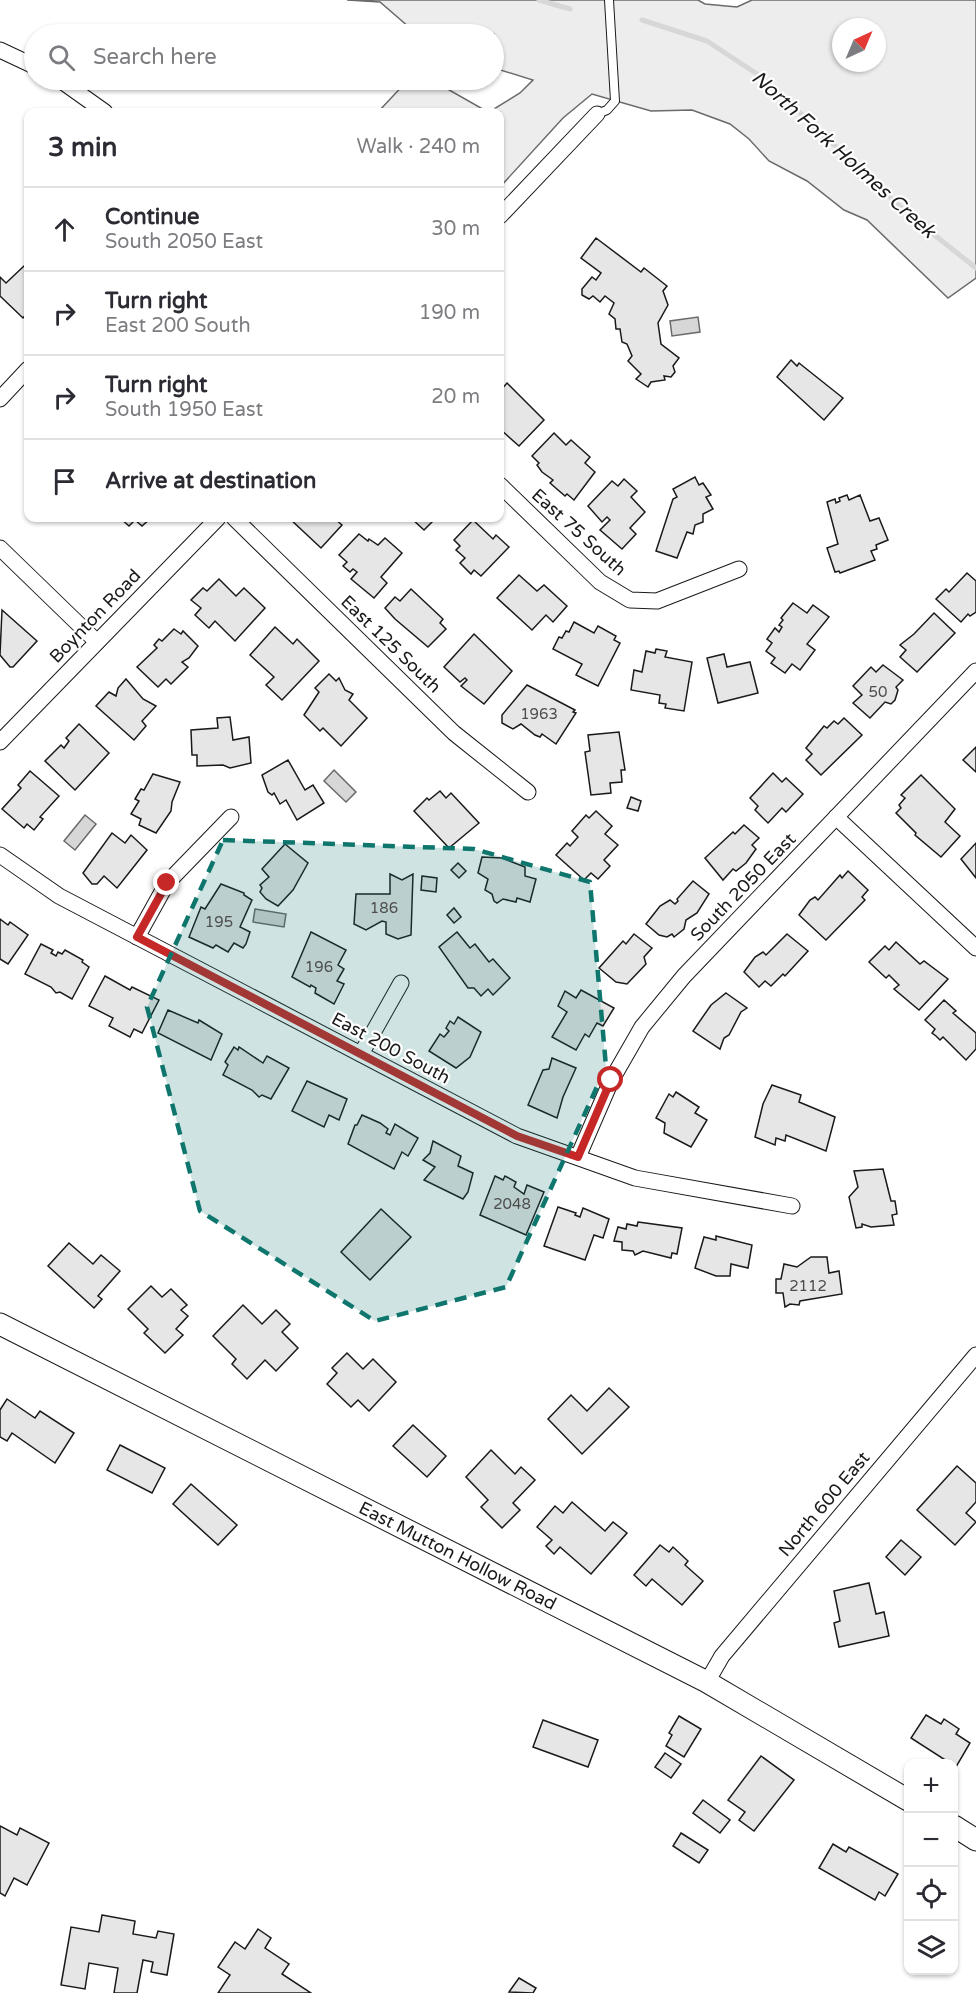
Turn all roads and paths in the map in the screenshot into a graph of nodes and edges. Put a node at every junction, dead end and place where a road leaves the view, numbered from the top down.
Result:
1 (609, 0) edge
2 (0, 50) edge
3 (24, 61) edge
4 (74, 90) edge
5 (99, 108) edge
6 (597, 114) joint
7 (504, 212) edge
8 (24, 373) edge
9 (0, 399) edge
10 (504, 489) edge
11 (214, 522) edge
12 (238, 522) edge
13 (0, 548) edge
14 (739, 569) dead end
15 (97, 642) junction
16 (976, 671) edge
17 (0, 742) edge
18 (528, 792) dead end
19 (231, 817) dead end
20 (836, 817) junction
21 (0, 855) edge
22 (137, 937) junction
23 (976, 948) edge
24 (401, 983) dead end
25 (360, 1054) junction
26 (578, 1157) junction
27 (792, 1206) dead end
28 (0, 1324) edge
29 (976, 1355) edge
30 (707, 1682) junction
31 (904, 1797) edge
32 (958, 1828) edge
33 (976, 1839) edge

1 - 6 lane
2 - 3 street
4 - 5 street
6 - 7 street
8 - 9 street
10 - 14 street, East 75 South
11 - 15 street, Boynton Road
12 - 18 street, East 125 South
13 - 15 street
15 - 17 street, Boynton Road
16 - 20 street, South 2050 East
19 - 22 street
20 - 23 street
20 - 26 street, South 2050 East
21 - 22 street, East 200 South
22 - 25 street, East 200 South
24 - 25 street
25 - 26 street, East 200 South
26 - 27 street, East 200 South
28 - 30 street, East Mutton Hollow Road
29 - 30 street, North 600 East
30 - 31 street, East Mutton Hollow Road
32 - 33 street

